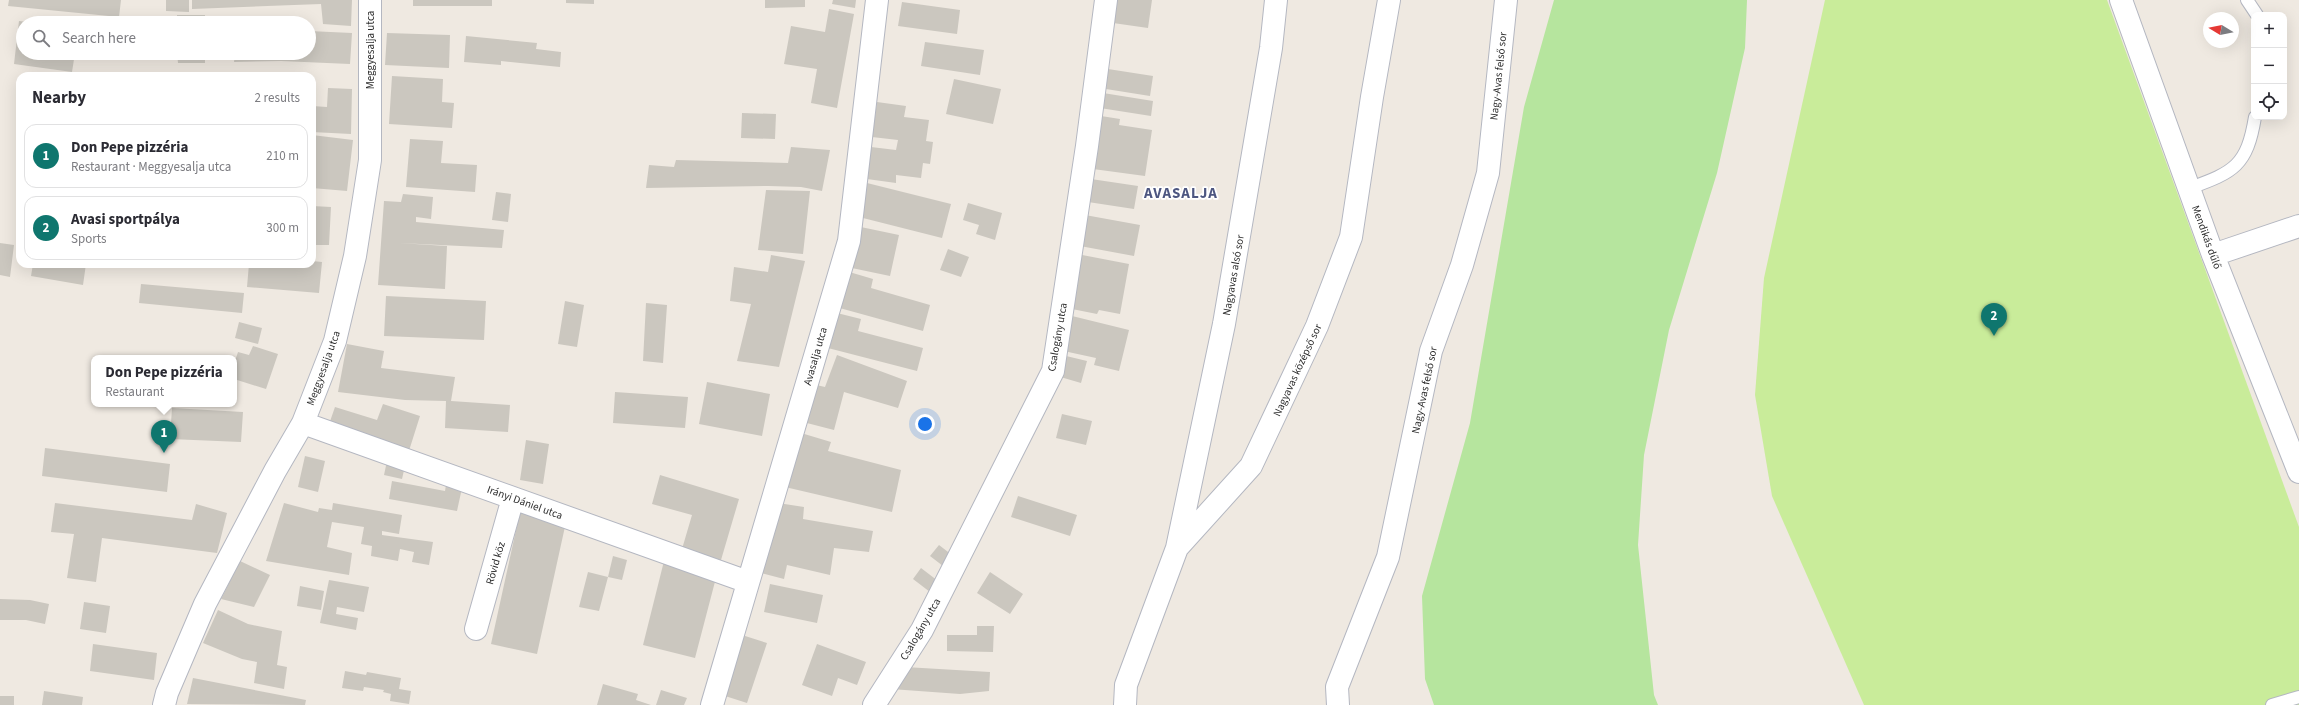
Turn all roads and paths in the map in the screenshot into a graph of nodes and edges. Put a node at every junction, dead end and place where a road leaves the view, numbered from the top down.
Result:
1 (370, 0) edge
2 (877, 0) edge
3 (1106, 0) edge
4 (1276, 0) edge
5 (1390, 0) edge
6 (1506, 0) edge
7 (2121, 0) edge
8 (2247, 0) edge
9 (2255, 12) edge
10 (2254, 120) edge
11 (2190, 188) junction
12 (2299, 226) edge
13 (2213, 255) junction
14 (303, 423) junction
15 (2299, 472) edge
16 (513, 498) junction
17 (1177, 548) junction
18 (748, 582) junction
19 (476, 629) dead end
20 (2299, 697) edge
21 (714, 704) edge
22 (164, 705) edge
23 (874, 705) edge
24 (1125, 705) edge
25 (1338, 705) edge
26 (2272, 705) edge

1 - 14 street, Meggyesalja utca
2 - 18 street, Avasalja utca
3 - 23 street, Csalogány utca
4 - 17 street, Nagyavas alsó sor
5 - 17 street, Nagyavas középső sor
6 - 25 street, Nagy-Avas felső sor
7 - 11 street, Mendikás dűlő
8 - 9 lane
10 - 11 lane
11 - 13 street, Mendikás dűlő
12 - 13 street
13 - 15 street, Mendikás dűlő
14 - 16 street, Irányi Dániel utca
14 - 22 street, Meggyesalja utca
16 - 18 street, Irányi Dániel utca
16 - 19 street, Rövid köz
17 - 24 street, Nagyavas középső sor
18 - 21 street, Avasalja utca
20 - 26 lane

